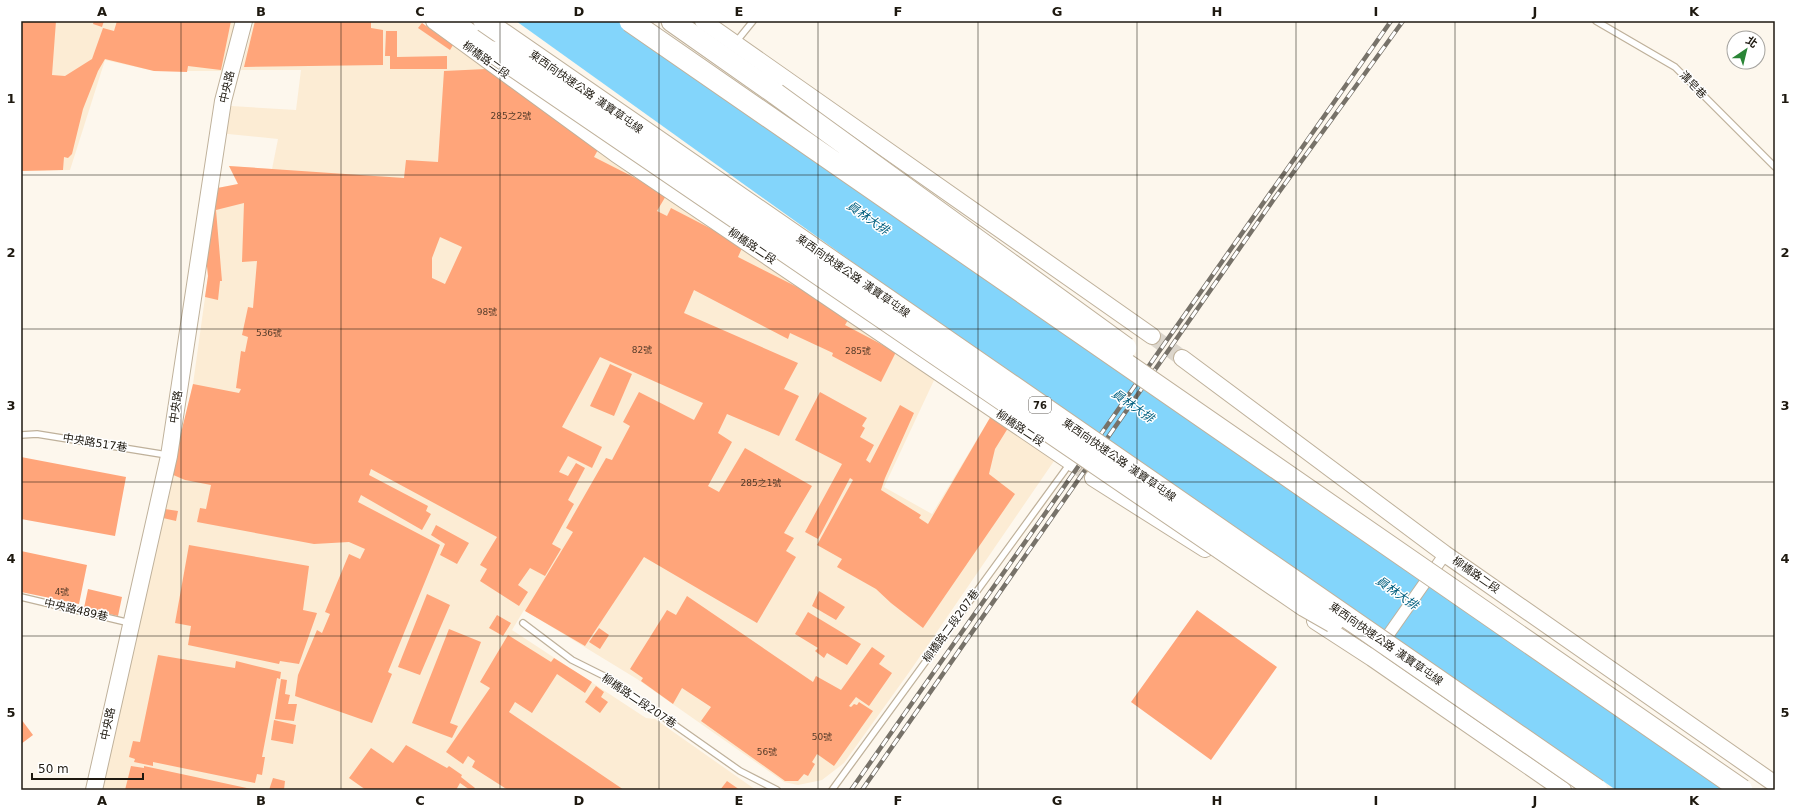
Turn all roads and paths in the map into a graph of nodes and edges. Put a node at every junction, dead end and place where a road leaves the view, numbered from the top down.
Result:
1 (244, 21) edge
2 (434, 21) edge
3 (451, 21) edge
4 (484, 21) edge
5 (630, 21) edge
6 (672, 21) edge
7 (703, 21) edge
8 (753, 21) edge
9 (1596, 21) edge
10 (734, 44) junction
11 (1775, 167) edge
12 (1152, 336) tunnel mouth
13 (1182, 358) tunnel mouth
14 (21, 435) edge
15 (168, 456) junction
16 (1072, 463) joint
17 (1093, 478) tunnel mouth
18 (1367, 532) junction
19 (1445, 554) junction
20 (21, 597) edge
21 (130, 623) junction
22 (523, 623) dead end
23 (1380, 635) junction
24 (1372, 658) junction
25 (1775, 784) edge
26 (94, 790) edge
27 (777, 790) edge
28 (832, 790) edge
29 (1563, 790) edge
30 (1597, 790) edge
31 (1742, 790) edge

1 - 15 main road, 中央路
2 - 16 main road, 柳橋路二段
3 - 23 highway, bridge
4 - 23 highway, 東西向快速公路 漢寶草屯線 / 76, bridge
5 - 18 highway, bridge
6 - 18 highway, bridge
7 - 10 main road
8 - 10 lane
9 - 11 lane, 溝皂巷
10 - 12 main road
13 - 19 main road, 柳橋路二段
14 - 15 lane, 中央路517巷
15 - 21 main road, 中央路
16 - 28 lane, 柳橋路二段207巷
17 - 24 main road
18 - 31 highway, bridge
19 - 23 street
19 - 25 main road, 柳橋路二段
20 - 21 lane, 中央路489巷
21 - 26 main road, 中央路
22 - 27 lane, 柳橋路二段207巷
23 - 24 street
23 - 30 highway, 東西向快速公路 漢寶草屯線 / 76, bridge
24 - 29 main road

